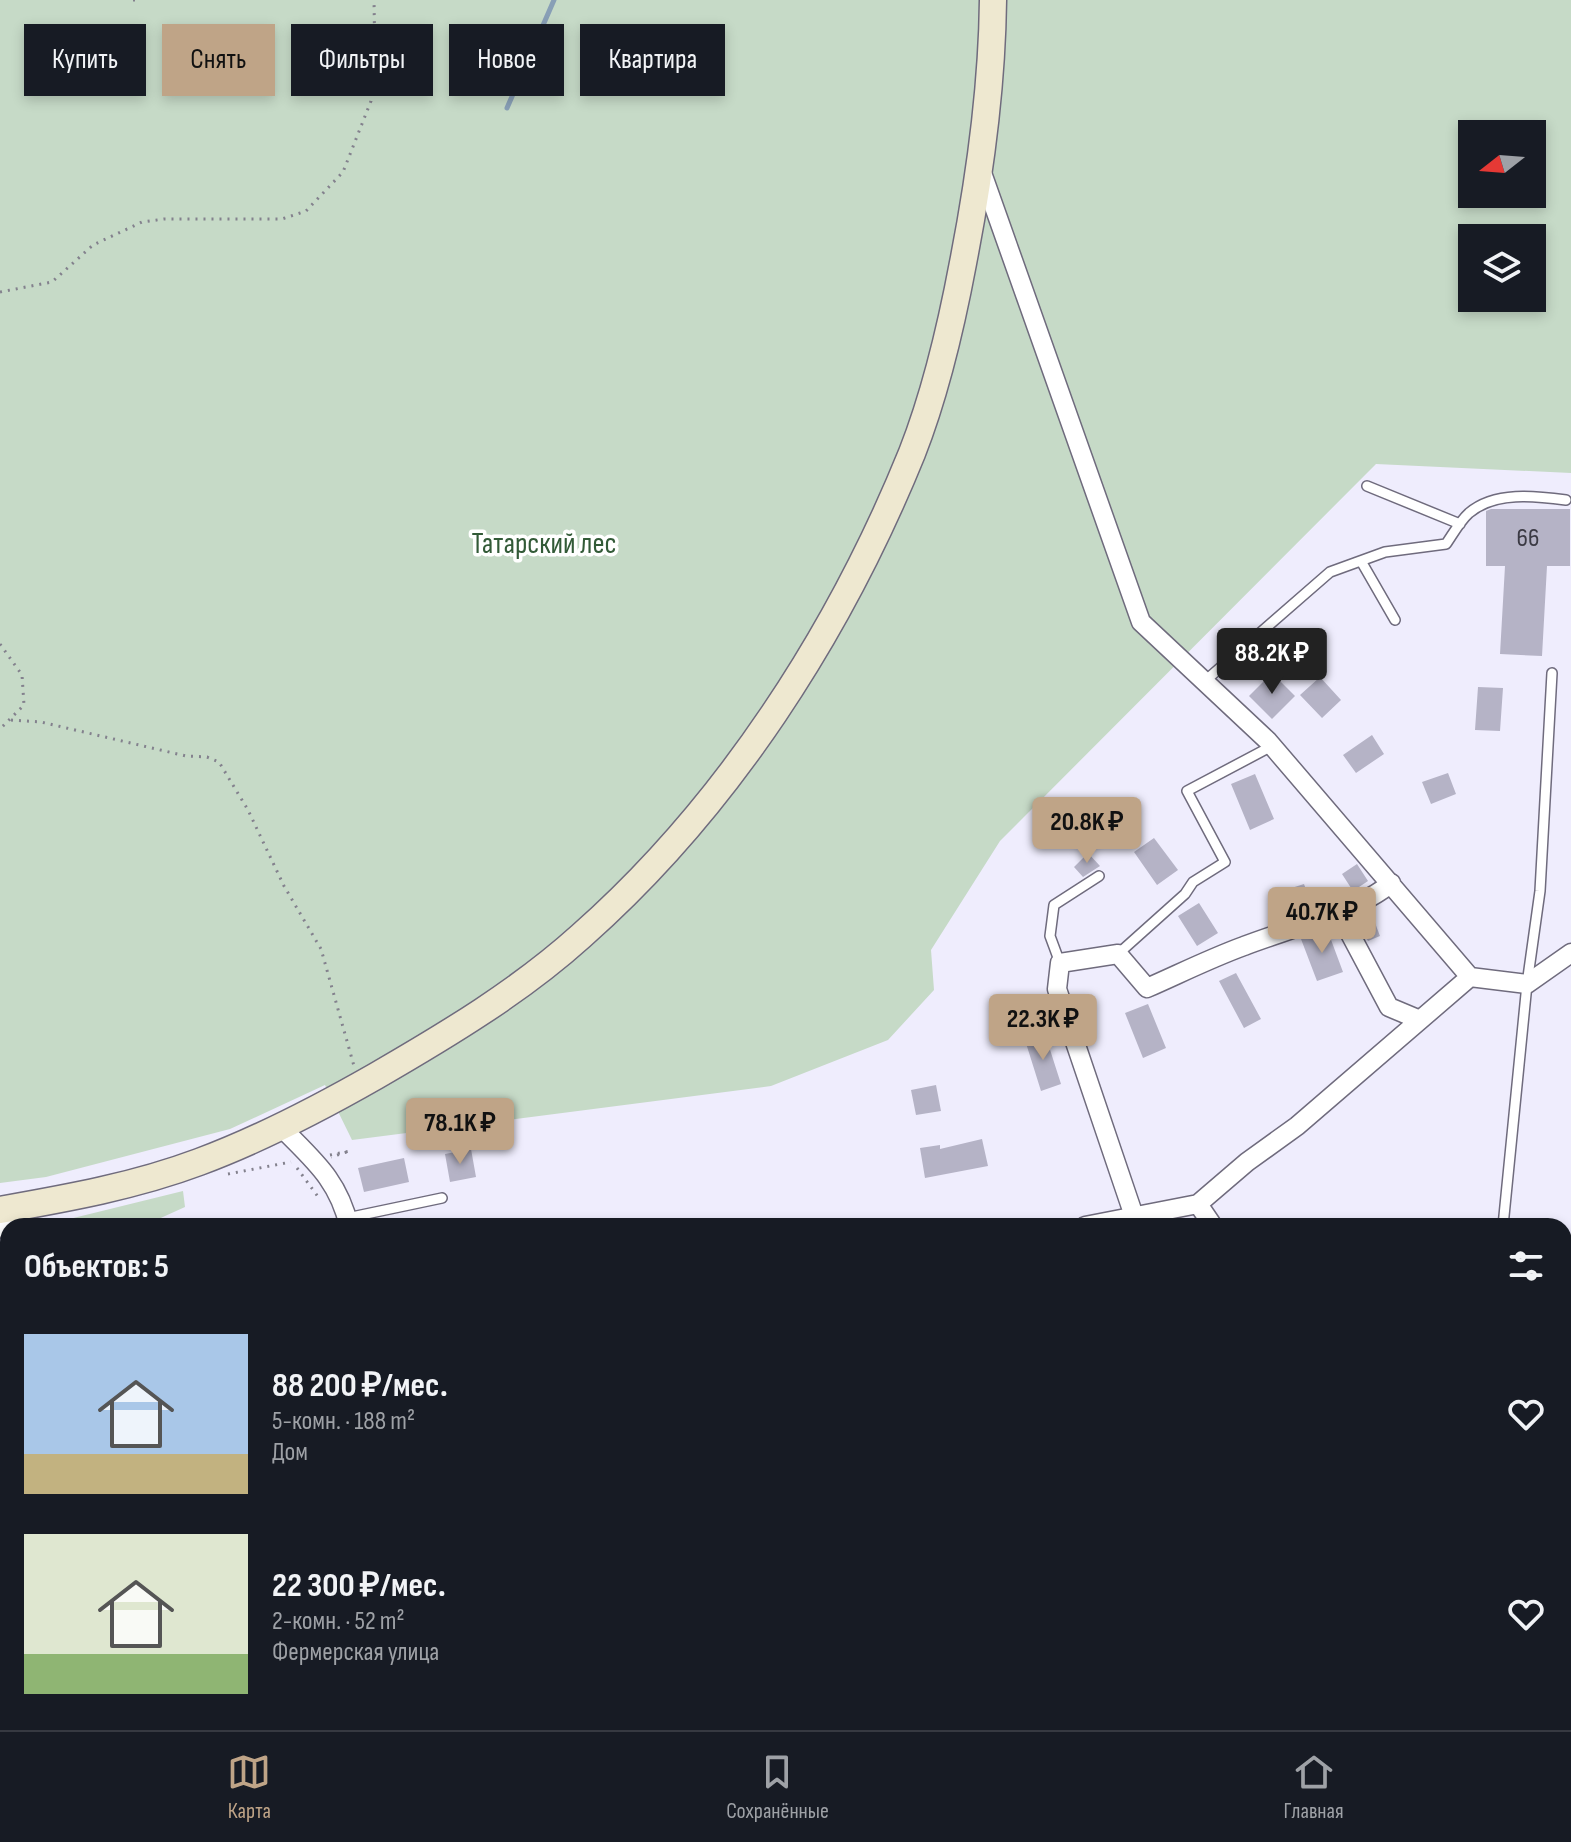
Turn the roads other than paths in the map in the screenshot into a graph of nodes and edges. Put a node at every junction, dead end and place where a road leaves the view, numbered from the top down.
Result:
1 (993, 0) edge
2 (981, 170) junction
3 (1367, 486) dead end
4 (1566, 500) dead end
5 (1460, 524) junction
6 (1361, 561) junction
7 (1395, 620) dead end
8 (1552, 673) dead end
9 (1205, 681) junction
10 (1272, 746) junction
11 (1099, 876) dead end
12 (1391, 883) junction
13 (1338, 911) junction
14 (1571, 953) edge
15 (1118, 954) junction
16 (1060, 963) junction
17 (1470, 977) junction
18 (1527, 984) junction
19 (1420, 1020) junction
20 (281, 1127) junction
21 (442, 1198) dead end
22 (1198, 1204) junction
23 (1134, 1216) junction
24 (4, 1217) edge
25 (347, 1218) edge
26 (364, 1218) edge
27 (1124, 1218) edge
28 (1208, 1218) edge
29 (1504, 1218) edge

1 - 2 main road
2 - 9 street
2 - 20 main road
3 - 5 lane
4 - 5 lane
5 - 6 lane
6 - 7 lane
6 - 9 lane
8 - 18 lane
9 - 10 street
10 - 12 street
10 - 15 lane
11 - 16 lane
12 - 13 street
12 - 17 street
13 - 15 street
13 - 19 street
14 - 18 street
15 - 16 street
16 - 23 street
17 - 18 street
17 - 19 street
18 - 29 lane
19 - 22 street
20 - 24 main road
20 - 25 street
21 - 26 lane
22 - 23 street
22 - 28 street
23 - 27 street

